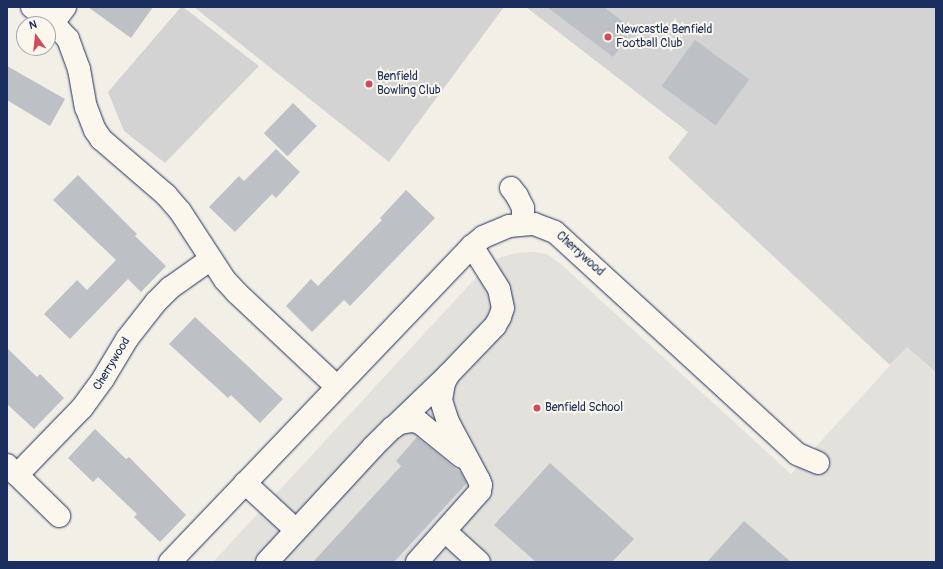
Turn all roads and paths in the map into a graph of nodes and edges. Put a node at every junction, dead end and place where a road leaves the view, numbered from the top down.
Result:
1 (32, 7) edge
2 (59, 15) edge
3 (511, 188) dead end
4 (523, 224) junction
5 (472, 246) junction
6 (211, 258) junction
7 (448, 375) junction
8 (336, 386) junction
9 (392, 428) junction
10 (818, 463) dead end
11 (470, 465) junction
12 (12, 470) edge
13 (245, 483) junction
14 (59, 516) dead end
15 (296, 530) junction
16 (445, 531) junction
17 (170, 562) edge
18 (267, 562) edge
19 (416, 562) edge
20 (479, 562) edge

1 - 2 street
2 - 6 street
3 - 4 street
4 - 5 street, Cherrywood
4 - 10 street, Cherrywood
5 - 7 street
5 - 8 street, Cherrywood
6 - 8 street
6 - 12 street, Cherrywood
7 - 9 street
7 - 11 street
8 - 13 street, Cherrywood
9 - 11 street
9 - 15 street
11 - 16 street
12 - 14 street, Cherrywood
13 - 15 street
13 - 17 street, Cherrywood
15 - 18 street
16 - 19 street
16 - 20 street

